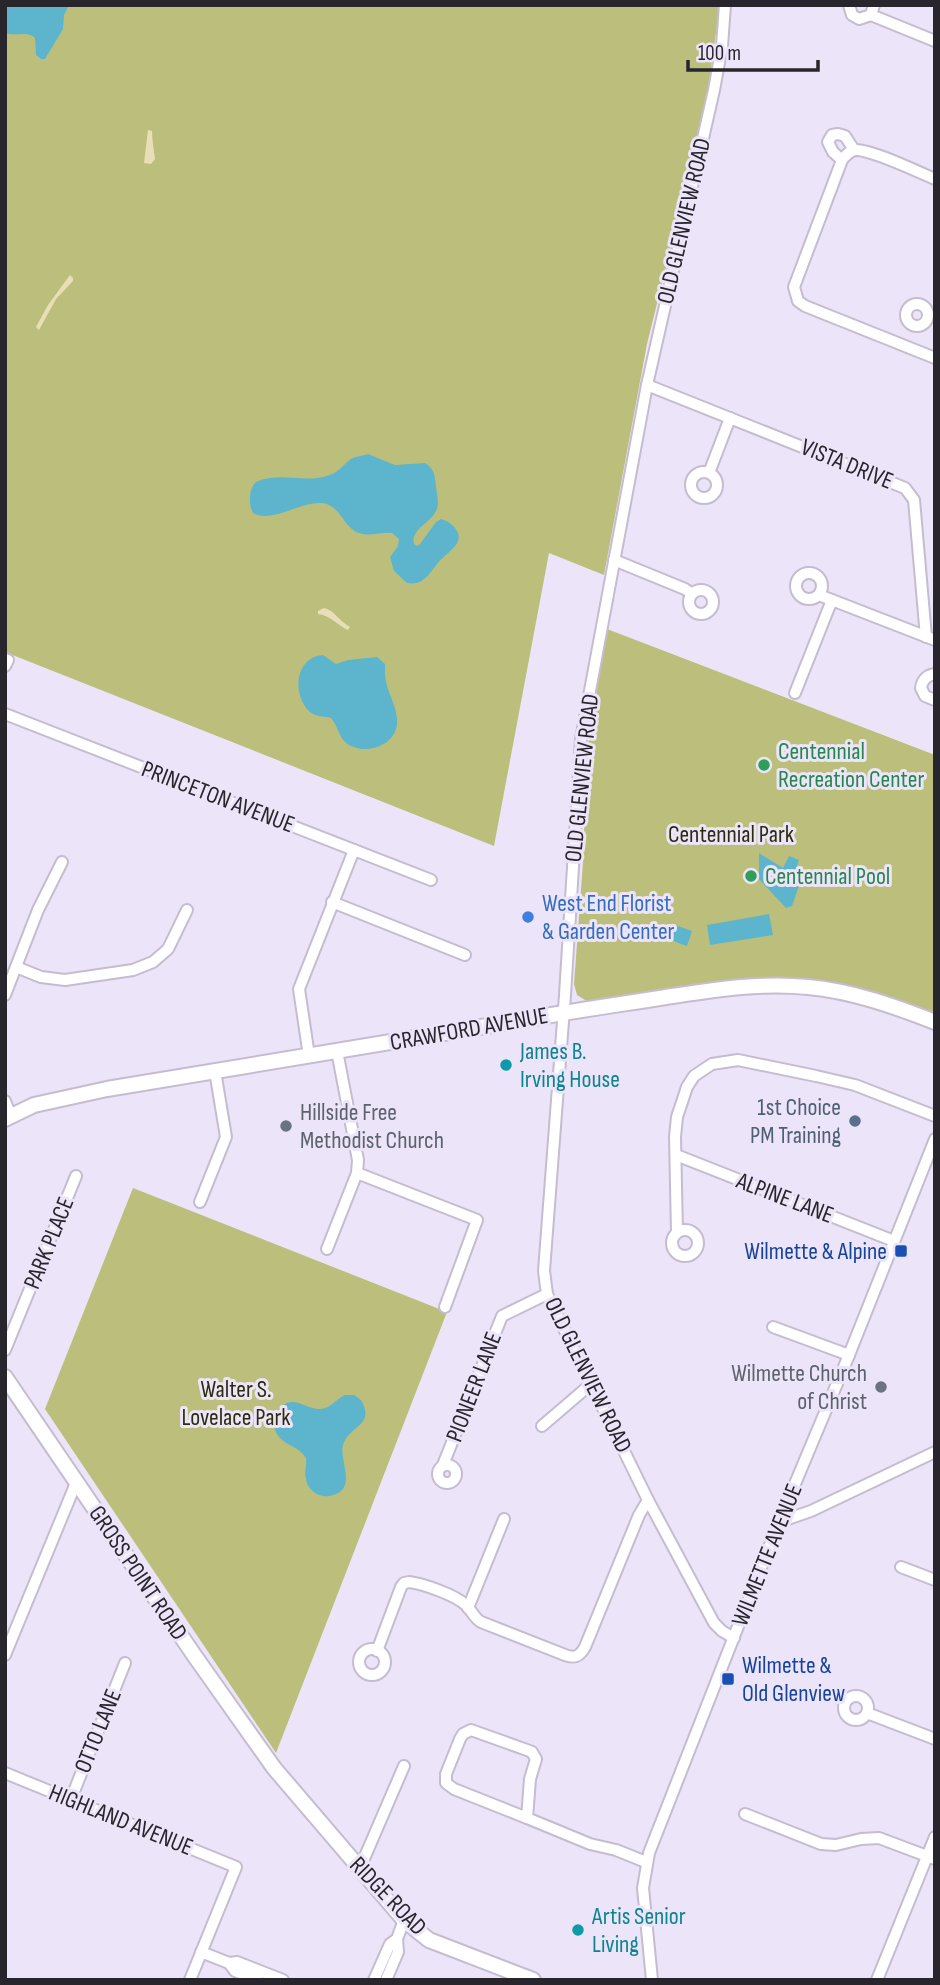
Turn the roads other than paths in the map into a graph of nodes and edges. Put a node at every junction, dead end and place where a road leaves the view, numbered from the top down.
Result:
1 (725, 5) edge
2 (849, 5) edge
3 (872, 10) edge
4 (935, 41) edge
5 (854, 150) junction
6 (842, 160) junction
7 (935, 179) edge
8 (913, 326) dead end
9 (905, 345) junction
10 (935, 358) edge
11 (647, 385) junction
12 (730, 418) junction
13 (709, 473) dead end
14 (614, 560) junction
15 (692, 594) dead end
16 (819, 594) dead end
17 (832, 600) junction
18 (930, 638) edge
19 (935, 674) edge
20 (795, 693) dead end
21 (935, 700) edge
22 (5, 714) edge
23 (354, 850) junction
24 (62, 862) dead end
25 (431, 880) dead end
26 (332, 902) junction
27 (187, 910) dead end
28 (464, 955) dead end
29 (16, 967) junction
30 (5, 995) edge
31 (564, 1013) junction
32 (935, 1022) edge
33 (337, 1051) junction
34 (309, 1056) junction
35 (215, 1071) junction
36 (5, 1101) edge
37 (935, 1116) edge
38 (8, 1118) edge
39 (935, 1139) edge
40 (676, 1155) junction
41 (357, 1173) junction
42 (76, 1176) dead end
43 (200, 1202) dead end
44 (677, 1233) dead end
45 (894, 1241) junction
46 (327, 1249) dead end
47 (547, 1294) junction
48 (445, 1307) dead end
49 (773, 1327) dead end
50 (5, 1350) edge
51 (849, 1355) junction
52 (5, 1377) edge
53 (591, 1384) junction
54 (542, 1426) dead end
55 (935, 1452) edge
56 (443, 1465) dead end
57 (76, 1483) junction
58 (648, 1500) junction
59 (504, 1519) dead end
60 (779, 1522) junction
61 (901, 1567) dead end
62 (935, 1580) edge
63 (468, 1608) junction
64 (734, 1638) junction
65 (377, 1651) dead end
66 (5, 1655) edge
67 (125, 1663) dead end
68 (867, 1713) dead end
69 (935, 1739) edge
70 (404, 1766) dead end
71 (274, 1768) joint
72 (7, 1778) edge
73 (71, 1799) junction
74 (745, 1814) dead end
75 (527, 1818) junction
76 (935, 1837) edge
77 (931, 1858) edge
78 (646, 1862) junction
79 (360, 1868) junction
80 (404, 1920) junction
81 (397, 1939) junction
82 (201, 1952) junction
83 (229, 1963) junction
84 (190, 1980) edge
85 (258, 1980) edge
86 (283, 1980) edge
87 (374, 1980) edge
88 (386, 1980) edge
89 (533, 1980) edge
90 (652, 1980) edge
91 (877, 1980) edge

1 - 11 street, OLD GLENVIEW ROAD
2 - 3 street
3 - 4 street
5 - 6 street
5 - 6 street
5 - 7 street
6 - 9 street
8 - 9 street
9 - 10 street
11 - 12 street, VISTA DRIVE
11 - 14 street, OLD GLENVIEW ROAD
12 - 13 street
12 - 18 street, VISTA DRIVE
14 - 15 street
14 - 31 street, OLD GLENVIEW ROAD
16 - 17 street
17 - 18 street
17 - 20 street
19 - 21 street
22 - 23 street, PRINCETON AVENUE
23 - 25 street, PRINCETON AVENUE
23 - 26 street
24 - 29 street
26 - 28 street
26 - 34 street
27 - 29 street
29 - 30 street
31 - 32 main road, CRAWFORD AVENUE
31 - 33 main road, CRAWFORD AVENUE
31 - 47 street, OLD GLENVIEW ROAD
33 - 34 main road, CRAWFORD AVENUE
33 - 41 street
34 - 35 main road, CRAWFORD AVENUE
35 - 38 main road, CRAWFORD AVENUE
35 - 43 street
36 - 38 street
37 - 40 street
39 - 45 street, WILMETTE AVENUE
40 - 44 street
40 - 45 street, ALPINE LANE
41 - 46 street
41 - 48 street
42 - 50 street, PARK PLACE
45 - 51 street, WILMETTE AVENUE
47 - 53 street, OLD GLENVIEW ROAD
47 - 56 street, PIONEER LANE
49 - 51 street
51 - 60 street, WILMETTE AVENUE
52 - 57 main road, GROSS POINT ROAD
53 - 54 street
53 - 58 street, OLD GLENVIEW ROAD
55 - 60 street
57 - 66 street
57 - 71 main road, GROSS POINT ROAD
58 - 63 street
58 - 64 street, OLD GLENVIEW ROAD
59 - 63 street
60 - 64 street, WILMETTE AVENUE
61 - 62 street
63 - 65 street
64 - 78 street, WILMETTE AVENUE
67 - 73 street, OTTO LANE
68 - 69 street
70 - 79 street
71 - 79 main road, RIDGE ROAD
72 - 73 street, HIGHLAND AVENUE
73 - 82 street, HIGHLAND AVENUE
74 - 77 street
75 - 75 street
75 - 78 street
76 - 77 street
77 - 91 street
78 - 90 street, WILMETTE AVENUE
79 - 80 main road, RIDGE ROAD
80 - 81 street
80 - 89 main road, RIDGE ROAD
81 - 87 street
81 - 88 street
82 - 83 street
82 - 84 street
83 - 85 street
83 - 86 street

